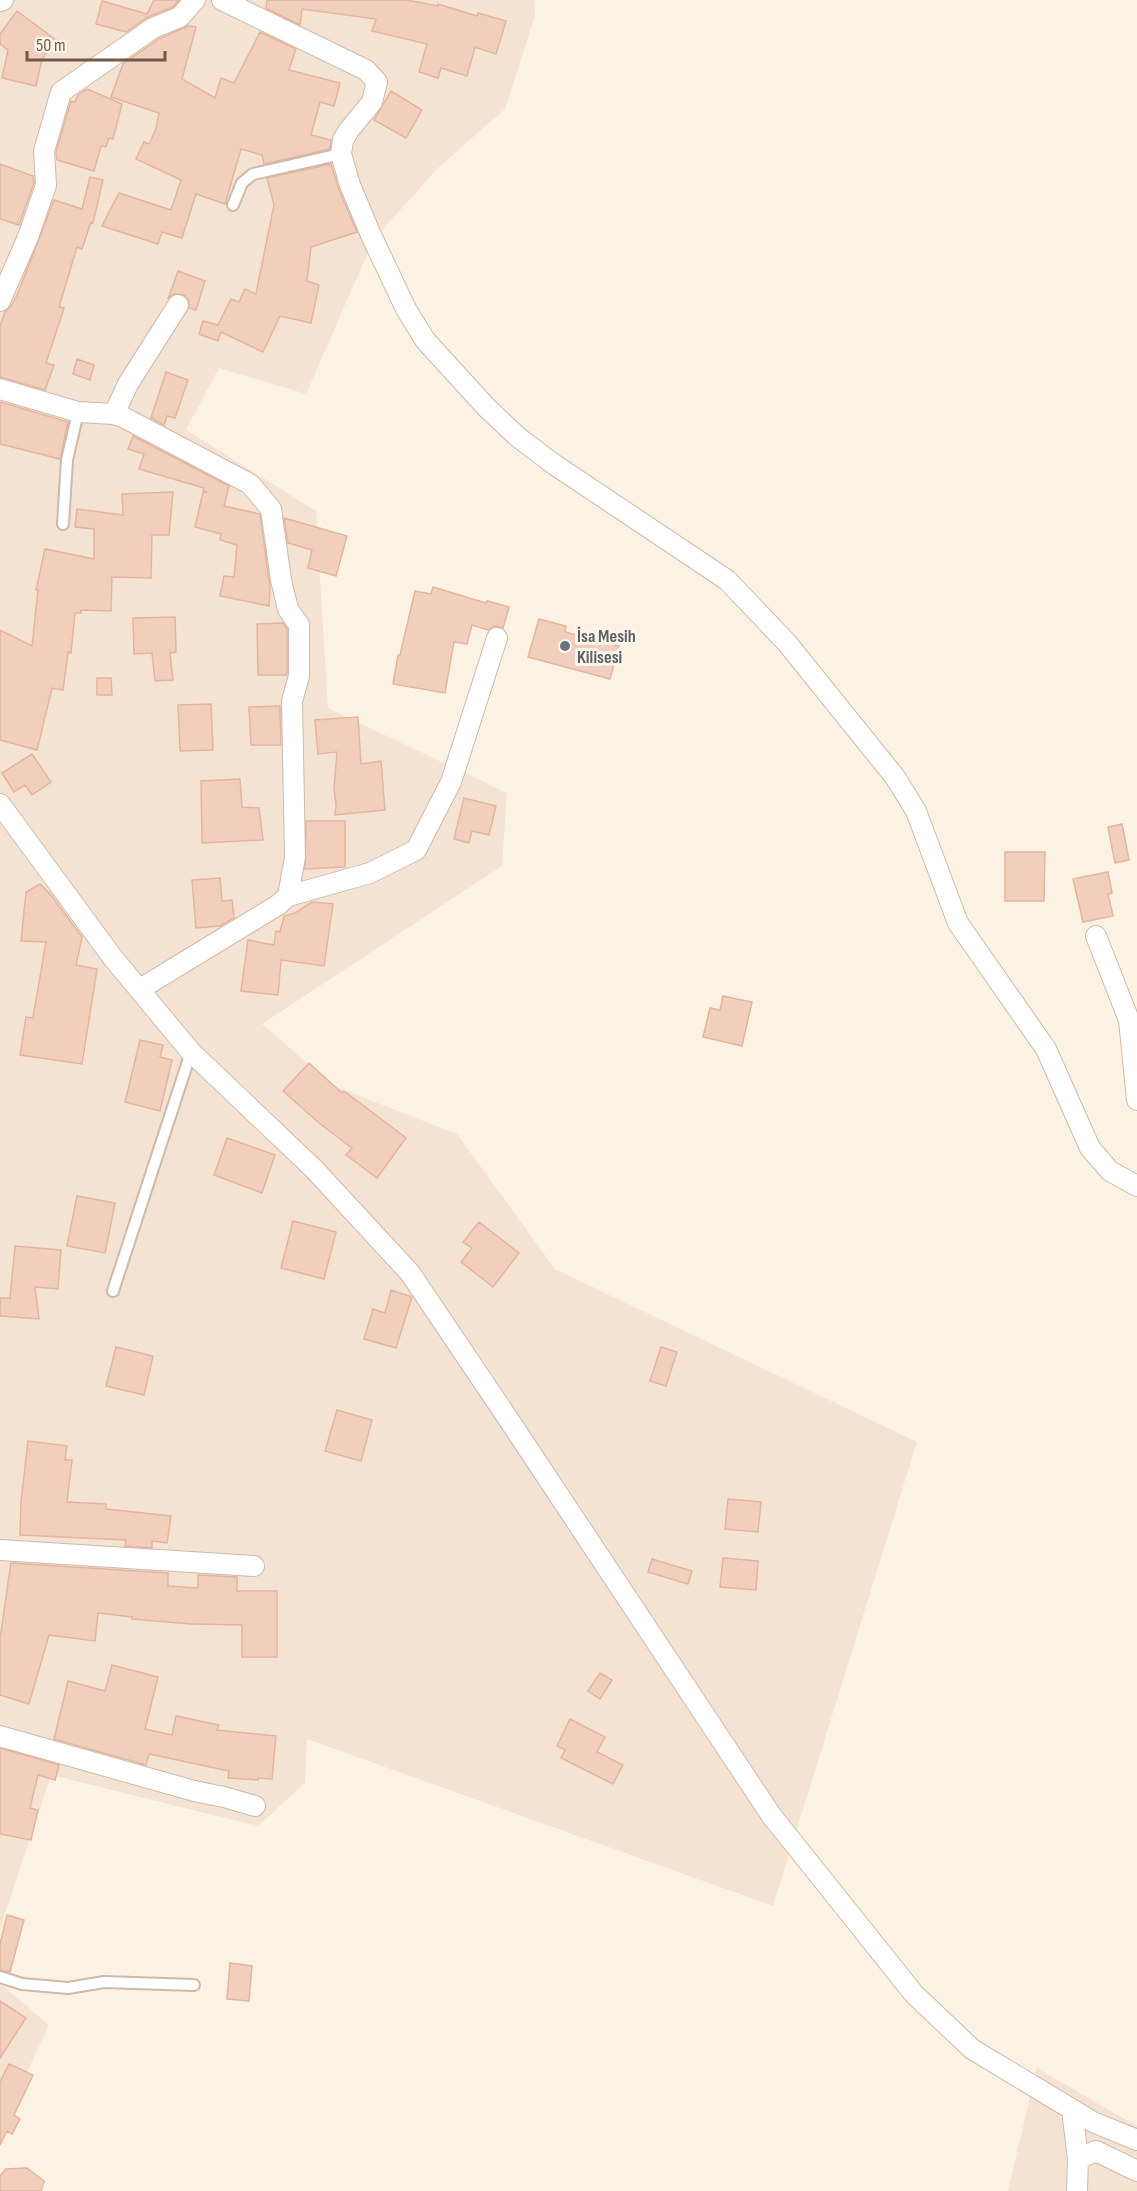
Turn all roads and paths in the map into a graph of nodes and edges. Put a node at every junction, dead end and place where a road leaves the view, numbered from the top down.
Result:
1 (195, 0) edge
2 (222, 0) edge
3 (341, 154) junction
4 (233, 204) dead end
5 (0, 301) edge
6 (178, 305) dead end
7 (0, 389) edge
8 (78, 412) junction
9 (114, 414) junction
10 (63, 524) dead end
11 (497, 638) dead end
12 (0, 804) edge
13 (288, 896) junction
14 (1096, 936) dead end
15 (140, 989) junction
16 (192, 1052) junction
17 (1137, 1100) edge
18 (1137, 1186) edge
19 (113, 1291) dead end
20 (0, 1550) edge
21 (254, 1566) dead end
22 (0, 1736) edge
23 (255, 1806) dead end
24 (0, 1977) edge
25 (194, 1985) dead end
26 (1072, 2110) junction
27 (1137, 2140) edge
28 (1078, 2159) junction
29 (1137, 2171) edge
30 (1077, 2191) edge

1 - 5 street
2 - 3 street
3 - 4 lane
3 - 18 street
6 - 9 street
7 - 8 street
8 - 9 street
8 - 10 lane
9 - 13 street
11 - 13 street
12 - 15 street
13 - 15 street
14 - 17 street
15 - 16 street
16 - 19 lane
16 - 26 street
20 - 21 street
22 - 23 street
24 - 25 lane
26 - 27 street
26 - 28 street
28 - 29 street
28 - 30 street

